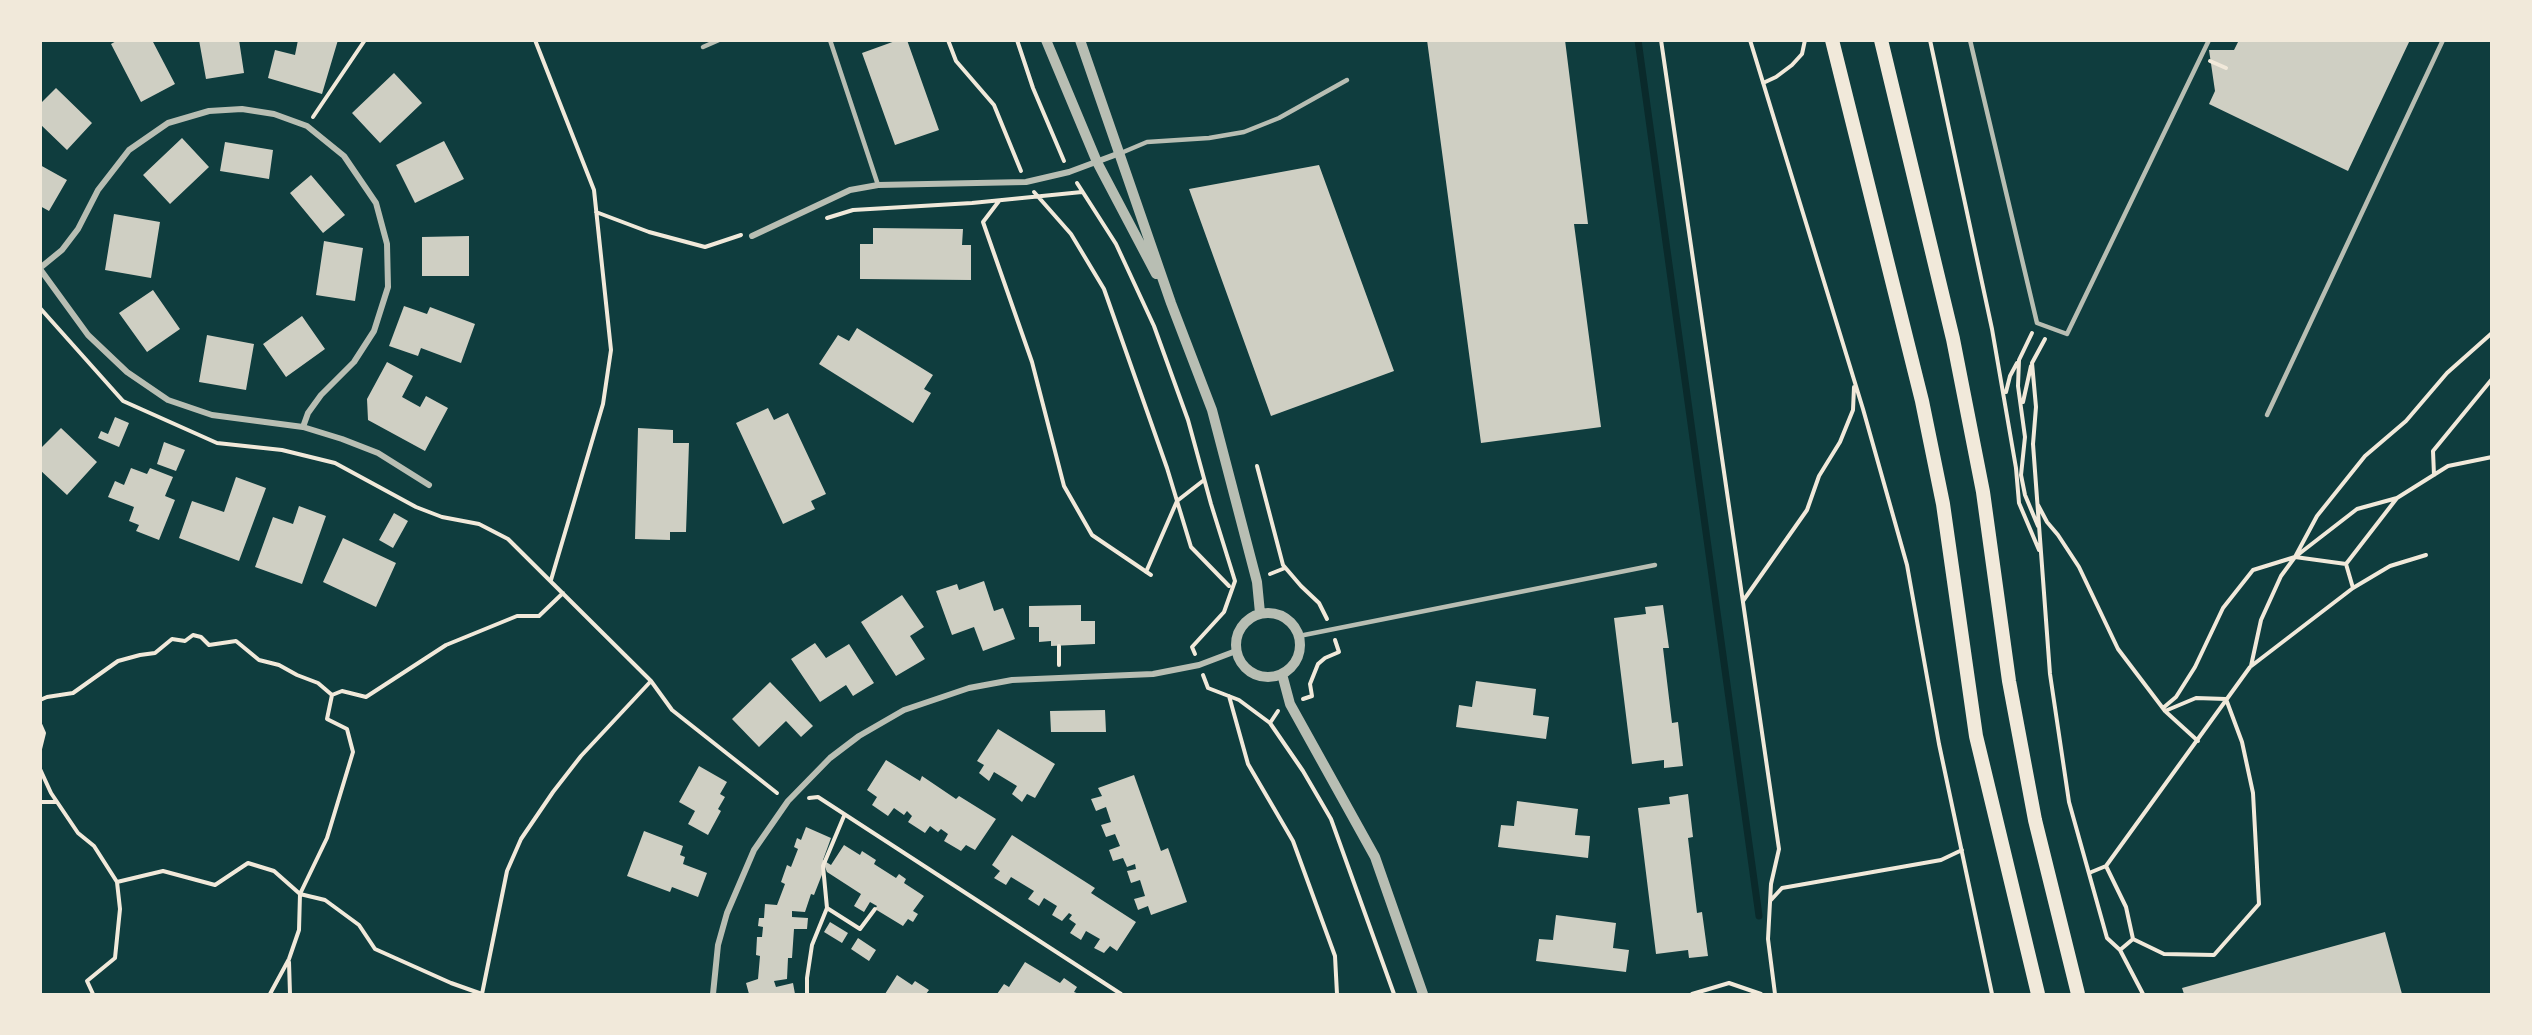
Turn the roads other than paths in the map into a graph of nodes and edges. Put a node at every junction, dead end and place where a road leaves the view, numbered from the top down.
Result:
1 (719, 40) edge
2 (830, 40) edge
3 (1046, 40) edge
4 (1080, 40) edge
5 (1832, 40) edge
6 (1881, 40) edge
7 (1970, 40) edge
8 (2209, 40) edge
9 (2443, 40) edge
10 (703, 47) dead end
11 (1347, 80) dead end
12 (1120, 153) junction
13 (1097, 162) junction
14 (878, 185) junction
15 (749, 235) road end
16 (40, 268) edge
17 (1171, 303) junction
18 (2267, 415) dead end
19 (303, 427) junction
20 (429, 484) dead end
21 (1655, 565) dead end
22 (1260, 614) junction
23 (1299, 636) junction
24 (1236, 651) junction
25 (1282, 674) junction
26 (713, 994) edge
27 (1423, 994) edge
28 (2038, 994) edge
29 (2078, 994) edge

1 - 10 lane
2 - 14 lane
3 - 13 street
4 - 12 street
5 - 28 main road
6 - 29 main road
7 - 8 lane
9 - 18 lane
11 - 12 lane
12 - 13 street
12 - 17 street
13 - 14 street
13 - 17 street
14 - 15 street
16 - 19 street
16 - 19 street
17 - 22 street
19 - 20 street
21 - 23 lane
22 - 23 street
22 - 24 street
23 - 25 street
24 - 25 street
24 - 26 street
25 - 27 street

